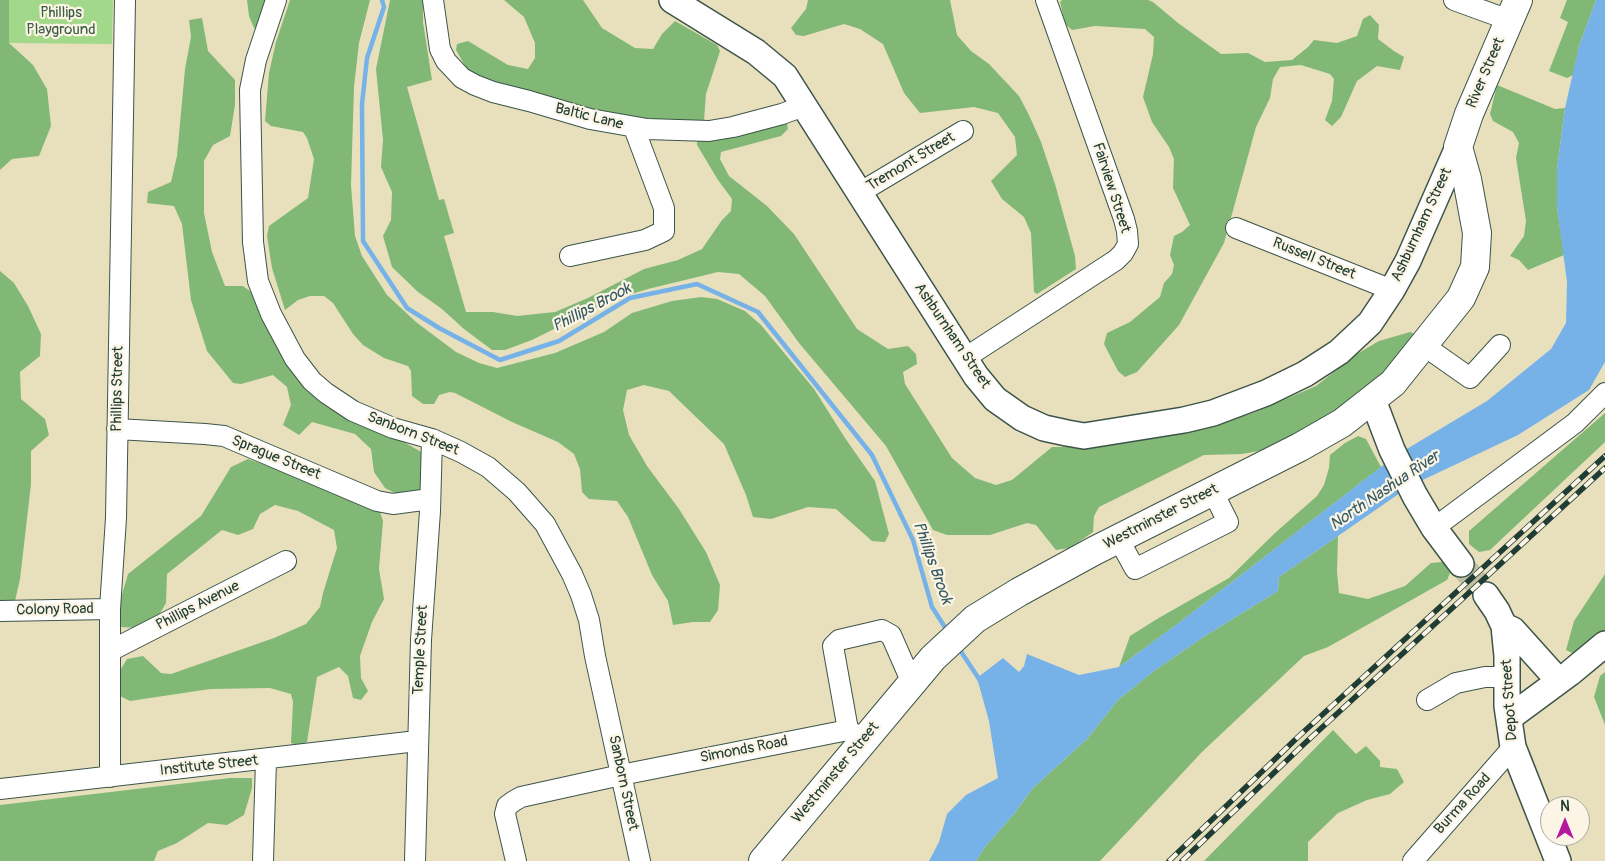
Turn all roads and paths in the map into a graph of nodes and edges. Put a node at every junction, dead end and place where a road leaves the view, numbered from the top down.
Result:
1 (125, 0) edge
2 (276, 0) edge
3 (433, 0) edge
4 (672, 0) edge
5 (1046, 0) edge
6 (1454, 0) edge
7 (1513, 10) edge
8 (804, 106) junction
9 (634, 128) junction
10 (963, 131) dead end
11 (1458, 148) junction
12 (859, 193) junction
13 (1236, 228) dead end
14 (570, 256) dead end
15 (1392, 290) junction
16 (1500, 344) dead end
17 (1423, 346) junction
18 (964, 358) junction
19 (1605, 393) edge
20 (1373, 400) junction
21 (117, 429) junction
22 (432, 439) junction
23 (1212, 490) junction
24 (430, 500) junction
25 (1434, 528) junction
26 (1118, 538) junction
27 (286, 562) dead end
28 (1461, 564) tunnel mouth
29 (1486, 595) tunnel mouth
30 (110, 608) junction
31 (0, 611) edge
32 (1504, 626) junction
33 (1605, 644) edge
34 (110, 651) junction
35 (1507, 677) junction
36 (1558, 680) junction
37 (912, 683) junction
38 (1428, 700) dead end
39 (1508, 718) junction
40 (856, 735) junction
41 (417, 741) junction
42 (1514, 747) junction
43 (266, 760) junction
44 (621, 775) junction
45 (110, 777) junction
46 (0, 789) edge
47 (262, 861) edge
48 (415, 861) edge
49 (516, 861) edge
50 (640, 861) edge
51 (763, 861) edge
52 (1413, 861) edge
53 (1558, 861) edge

1 - 21 street, Phillips Street
2 - 22 street, Sanborn Street
3 - 9 street, Baltic Lane
4 - 8 main road, Ashburnham Street
5 - 18 street, Fairview Street
6 - 7 street
7 - 11 highway, River Street
8 - 9 street, Baltic Lane
8 - 12 main road, Ashburnham Street
9 - 14 street
10 - 12 street, Tremont Street
11 - 15 main road, Ashburnham Street
11 - 17 highway, Westminster Street
12 - 18 main road, Ashburnham Street
13 - 15 street, Russell Street
15 - 18 main road, Ashburnham Street
16 - 17 street
17 - 20 highway, Westminster Street
19 - 25 street
20 - 23 highway, Westminster Street
20 - 25 main road
21 - 24 street, Sprague Street
21 - 30 street, Phillips Street
22 - 24 street, Temple Street
22 - 44 street, Sanborn Street
23 - 26 highway, Westminster Street
23 - 26 street
24 - 41 street, Temple Street
25 - 28 main road
26 - 37 highway, Westminster Street
27 - 34 street, Phillips Avenue
29 - 32 main road, Depot Street
30 - 31 street, Colony Road
30 - 34 street, Phillips Street
32 - 35 main road, Depot Street
32 - 36 main road
33 - 36 main road
34 - 45 street, Phillips Street
35 - 38 street
35 - 39 main road, Depot Street
36 - 39 main road
37 - 40 highway, Westminster Street
37 - 40 street
39 - 42 main road, Depot Street
40 - 44 street, Simonds Road
40 - 51 highway, Westminster Street
41 - 43 street, Institute Street
41 - 48 street, Temple Street
42 - 52 street, Burma Road
42 - 53 main road, Depot Street
43 - 45 street, Institute Street
43 - 47 street
44 - 49 street, Simonds Road
44 - 50 street, Sanborn Street
45 - 46 street, Institute Street

